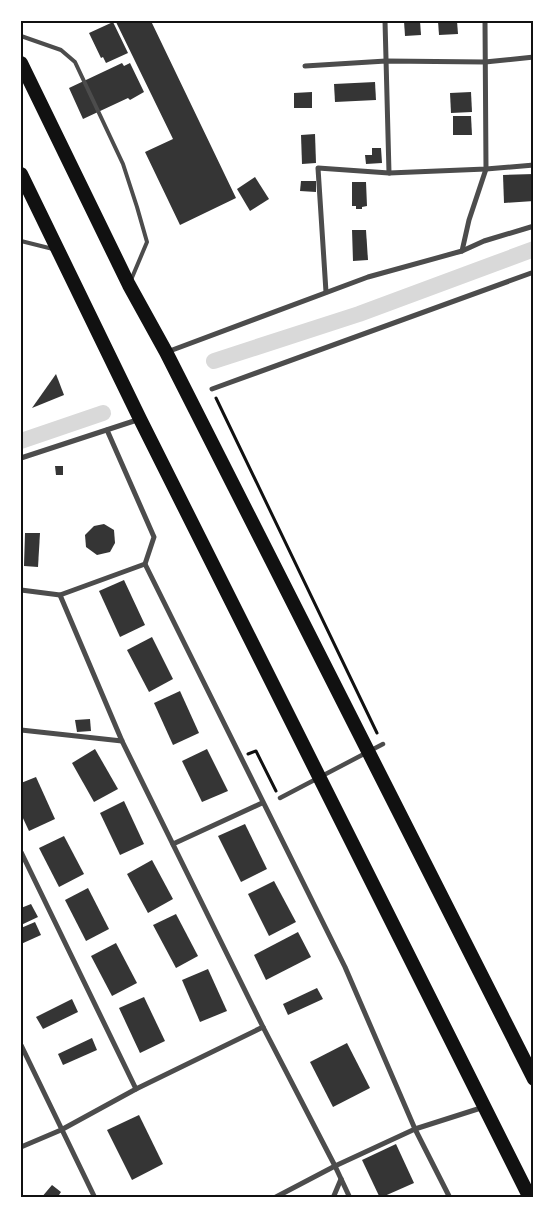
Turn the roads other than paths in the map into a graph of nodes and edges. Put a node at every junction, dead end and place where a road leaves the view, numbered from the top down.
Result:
1 (385, 21) edge
2 (485, 21) edge
3 (21, 36) edge
4 (534, 57) edge
5 (386, 61) junction
6 (485, 62) junction
7 (21, 63) edge
8 (305, 66) dead end
9 (534, 165) edge
10 (486, 169) junction
11 (389, 173) junction
12 (21, 174) edge
13 (534, 226) edge
14 (21, 240) edge
15 (58, 250) junction
16 (462, 251) junction
17 (534, 272) edge
18 (129, 285) junction
19 (326, 292) junction
20 (166, 352) junction
21 (212, 389) road end
22 (140, 419) junction
23 (107, 430) junction
24 (21, 458) edge
25 (145, 564) junction
26 (21, 590) edge
27 (60, 595) junction
28 (21, 730) edge
29 (122, 741) junction
30 (383, 744) road end
31 (280, 798) road end
32 (262, 803) junction
33 (173, 844) junction
34 (22, 853) edge
35 (263, 1027) junction
36 (21, 1045) edge
37 (534, 1079) edge
38 (136, 1089) junction
39 (485, 1107) junction
40 (415, 1129) junction
41 (61, 1130) junction
42 (21, 1146) edge
43 (335, 1166) junction
44 (341, 1179) junction
45 (94, 1198) edge
46 (274, 1198) edge
47 (333, 1198) edge
48 (350, 1198) edge
49 (450, 1198) edge
50 (530, 1198) edge

1 - 5 street
2 - 6 street
3 - 18 lane
4 - 6 street
5 - 6 street
5 - 8 street
5 - 11 street
6 - 10 street
7 - 18 highway
9 - 10 street
10 - 11 street
10 - 16 street
11 - 19 street
12 - 15 highway
13 - 16 street
14 - 15 lane
15 - 22 highway
16 - 19 street
17 - 21 street
18 - 20 highway
19 - 20 street
20 - 37 highway
22 - 23 street
22 - 39 highway
23 - 24 street
23 - 25 street
25 - 27 street
25 - 32 street
26 - 27 street
27 - 29 street
28 - 29 street
29 - 33 street
30 - 31 street
32 - 33 street
32 - 40 street
33 - 35 street
34 - 38 street
35 - 38 street
35 - 43 street
36 - 41 street
38 - 41 street
39 - 40 street
39 - 50 highway
40 - 43 street
40 - 49 street
41 - 42 street
41 - 45 street
43 - 44 street
43 - 46 street
44 - 47 street
44 - 48 street

